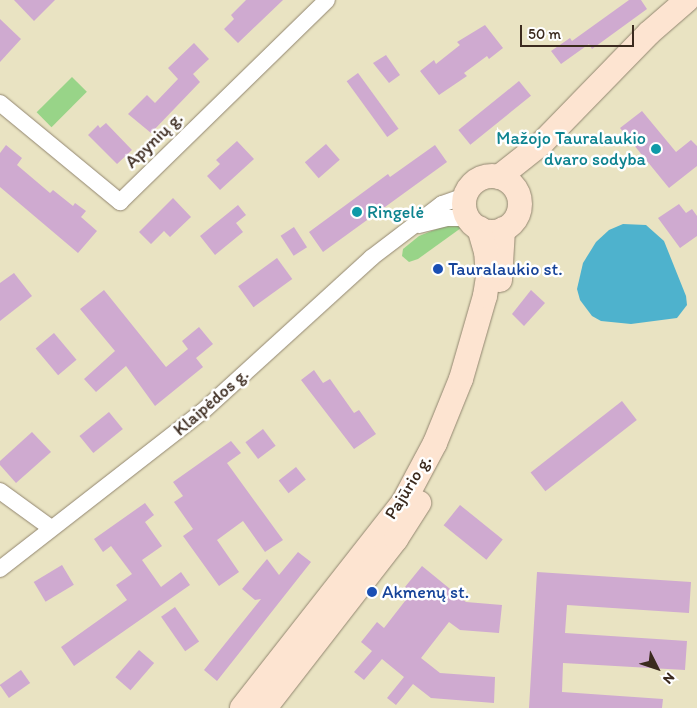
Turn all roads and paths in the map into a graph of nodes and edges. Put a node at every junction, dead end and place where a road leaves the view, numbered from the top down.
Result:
1 (327, 0) edge
2 (687, 0) edge
3 (0, 103) edge
4 (542, 144) junction
5 (499, 177) junction
6 (518, 195) junction
7 (471, 214) junction
8 (415, 226) junction
9 (503, 229) junction
10 (0, 491) edge
11 (51, 528) junction
12 (0, 569) edge
13 (242, 708) edge
14 (265, 708) edge

1 - 3 street, Apynių g.
2 - 4 main road
4 - 5 main road
4 - 6 main road
5 - 6 main road
5 - 7 main road
6 - 9 main road
7 - 8 street, Klaipėdos g.
7 - 8 street, Klaipėdos g.
7 - 9 main road
7 - 13 main road, Pajūrio g.
8 - 11 street, Klaipėdos g.
9 - 14 main road, Pajūrio g.
10 - 11 street
11 - 12 street, Klaipėdos g.

